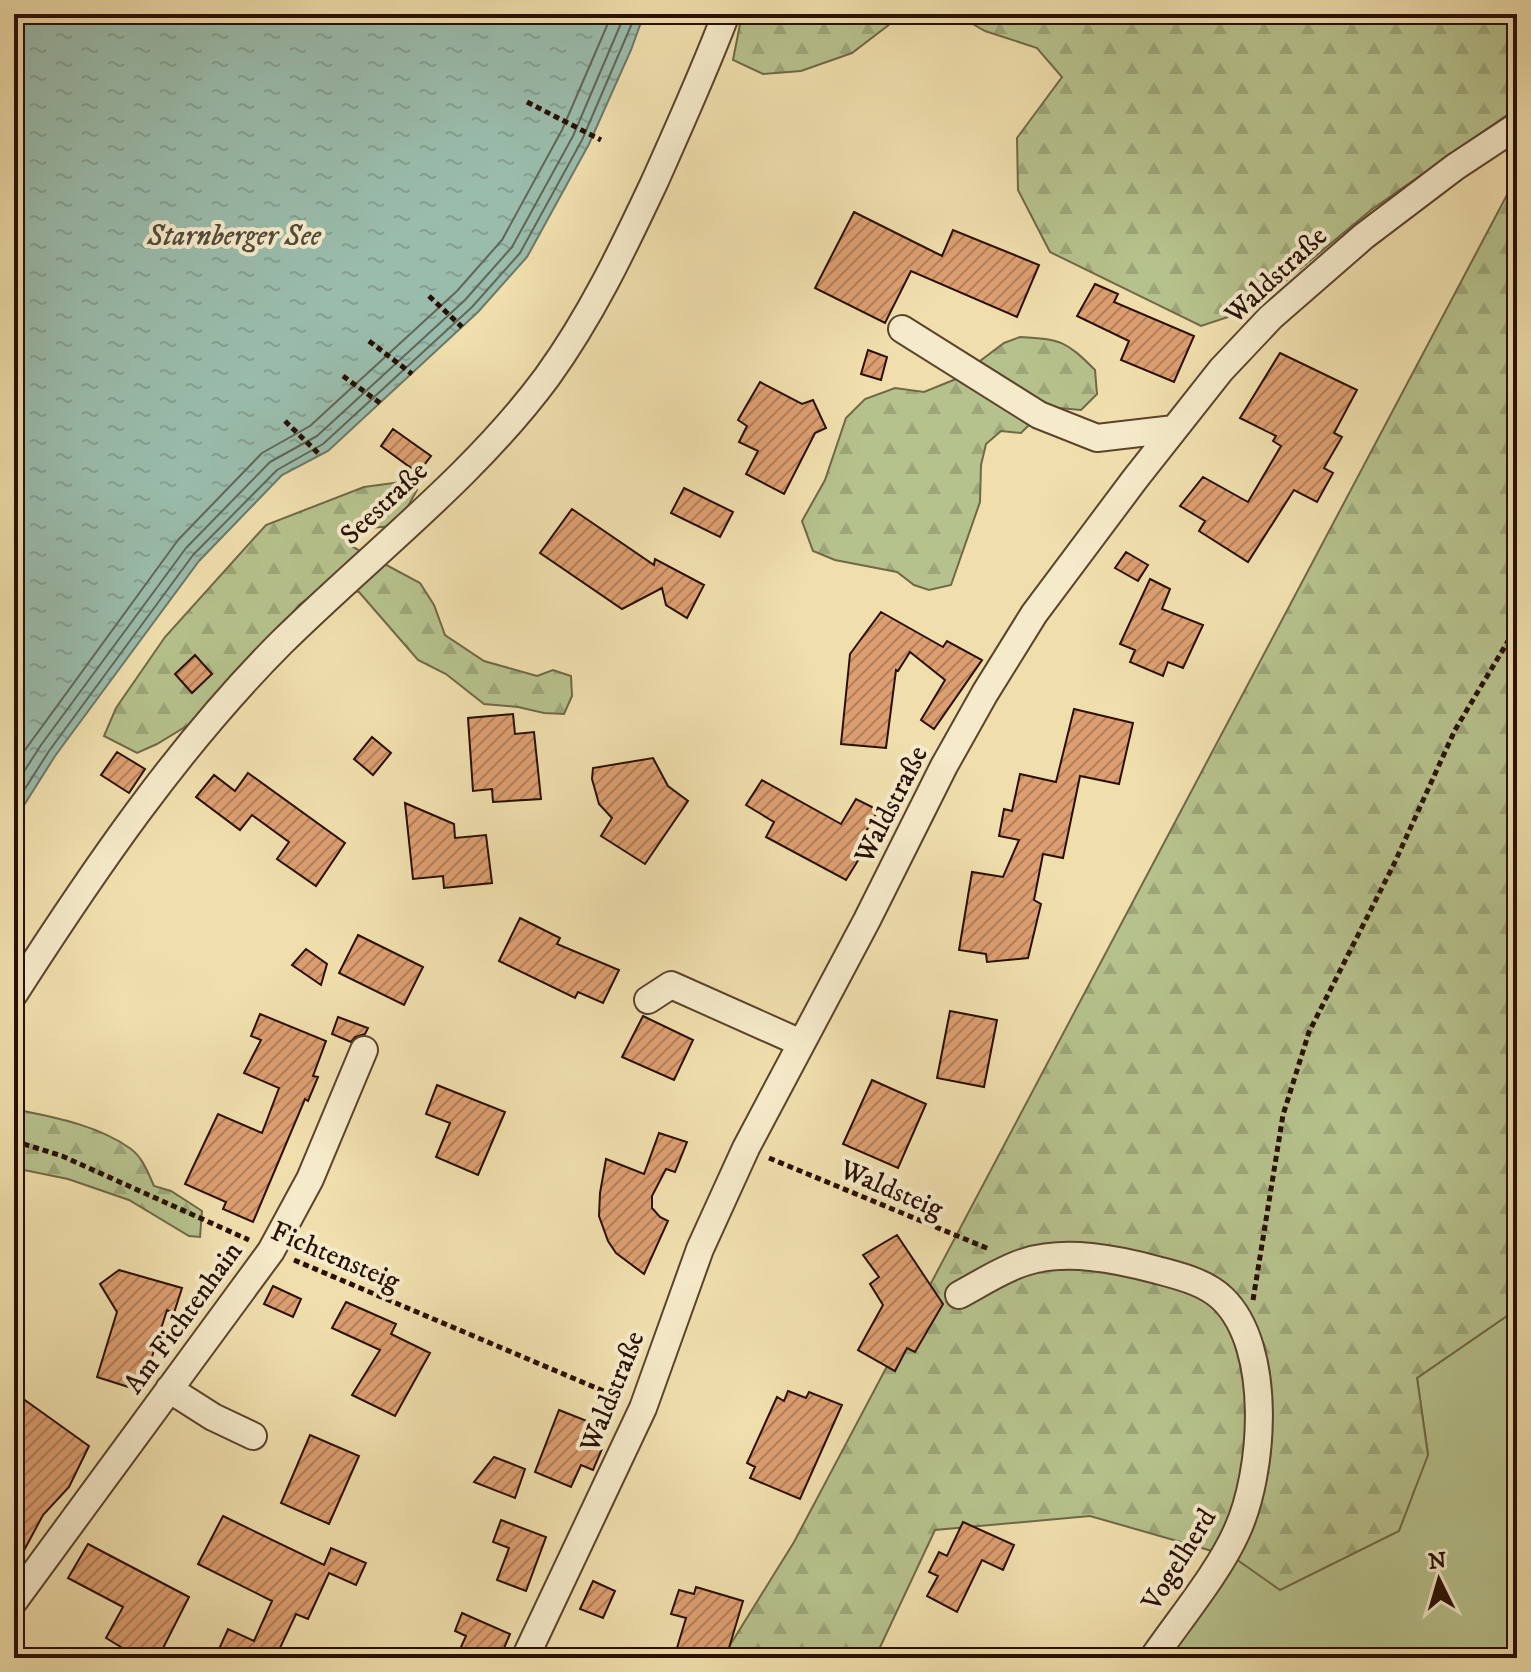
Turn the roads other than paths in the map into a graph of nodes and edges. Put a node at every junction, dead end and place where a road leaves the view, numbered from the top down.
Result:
1 (726, 14) edge
2 (1517, 126) edge
3 (902, 329) dead end
4 (1174, 429) junction
5 (14, 994) edge
6 (648, 1000) dead end
7 (801, 1043) junction
8 (364, 1050) dead end
9 (959, 1295) dead end
10 (169, 1389) junction
11 (253, 1436) dead end
12 (14, 1601) edge
13 (525, 1658) edge
14 (1153, 1658) edge

1 - 5 street, Seestraße
2 - 4 street, Waldstraße
3 - 4 street
4 - 7 street, Waldstraße
6 - 7 street
7 - 13 street, Waldstraße
8 - 10 street, Am Fichtenhain
9 - 14 street, Vogelherd
10 - 11 street
10 - 12 street, Am Fichtenhain

